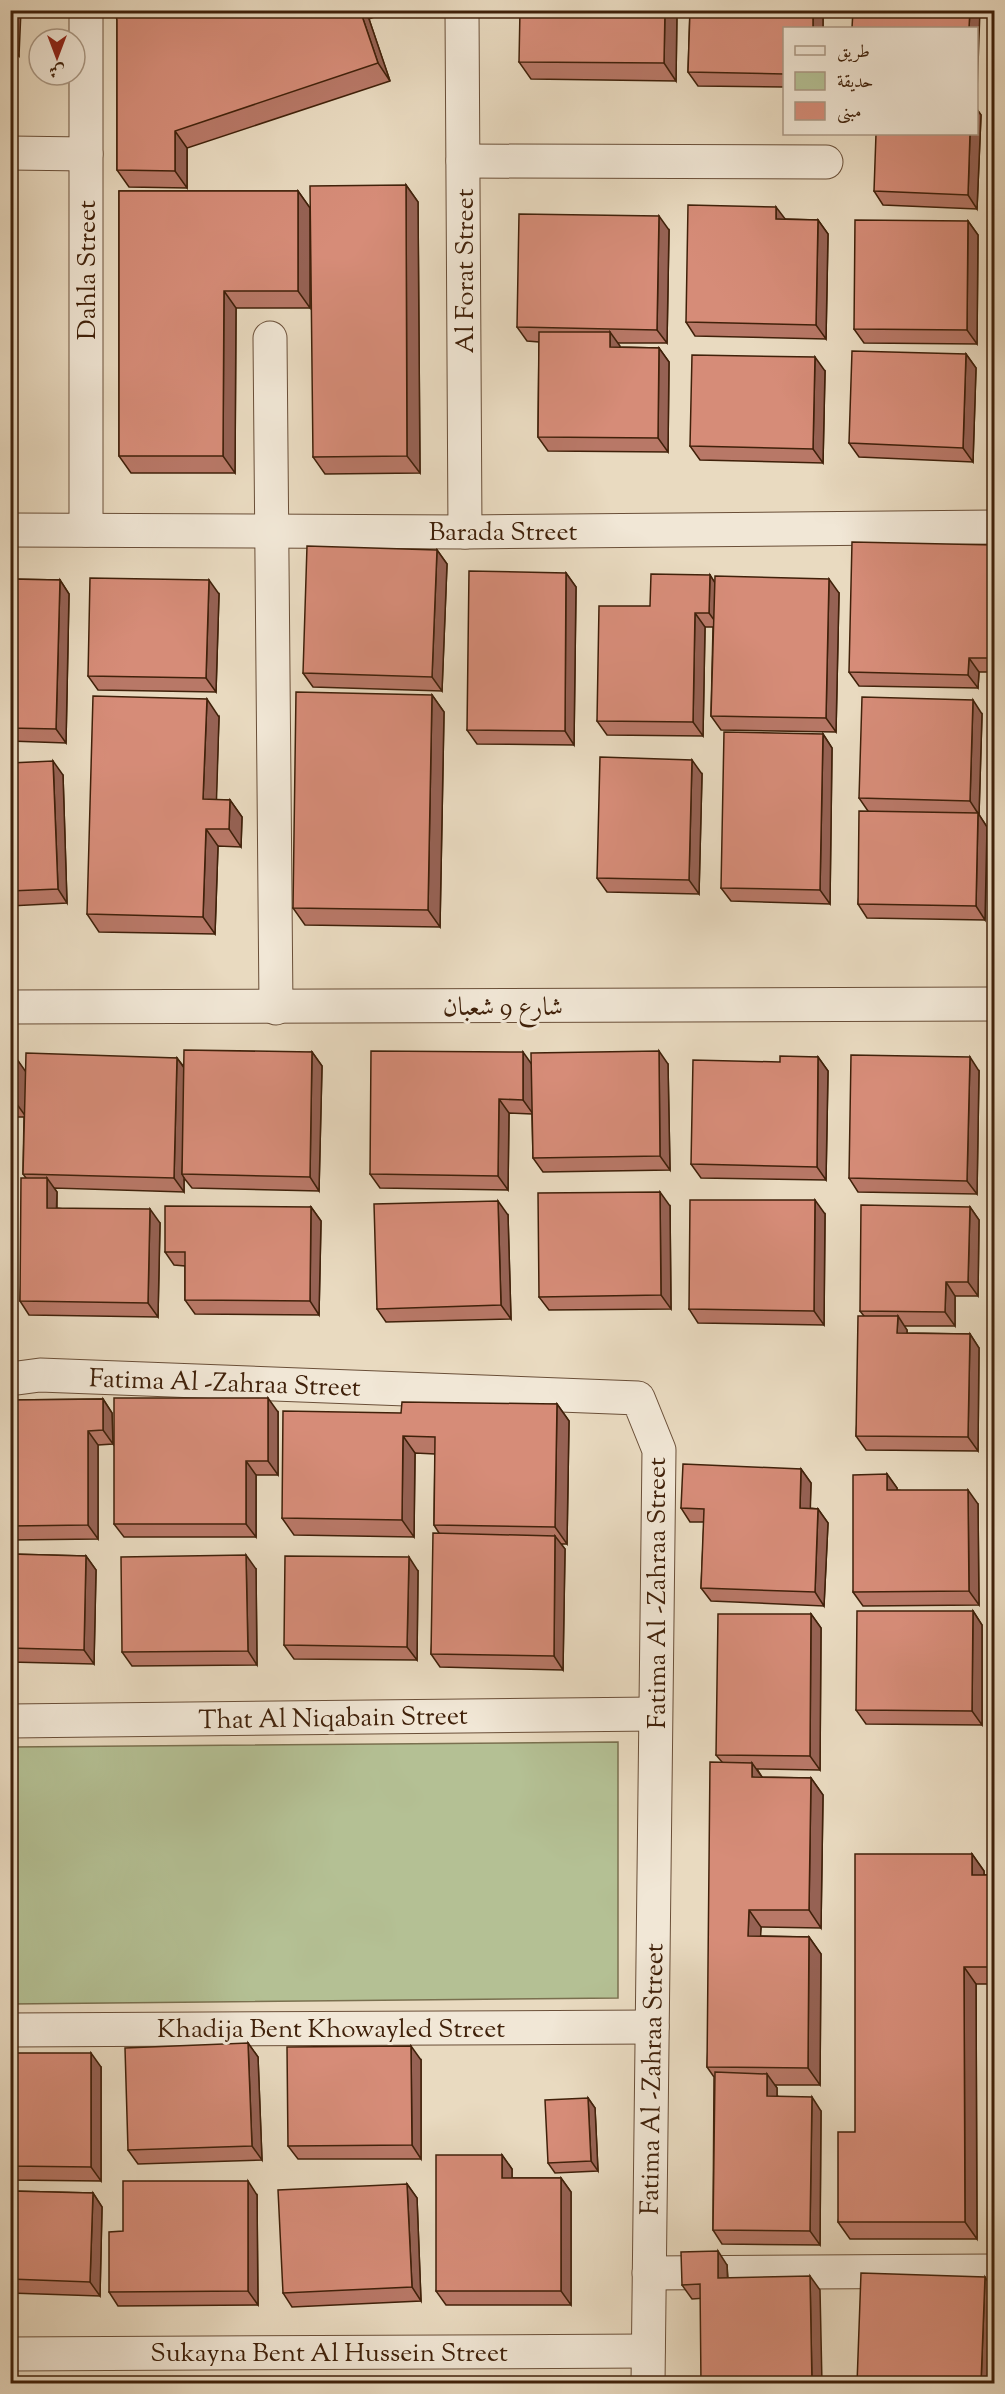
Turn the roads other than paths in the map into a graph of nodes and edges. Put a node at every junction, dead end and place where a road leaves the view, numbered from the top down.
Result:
1 (86, 10) edge
2 (462, 10) edge
3 (10, 153) edge
4 (86, 154) junction
5 (463, 161) junction
6 (826, 162) dead end
7 (270, 338) dead end
8 (994, 527) edge
9 (10, 530) edge
10 (86, 530) junction
11 (272, 530) junction
12 (465, 532) junction
13 (994, 1004) edge
14 (10, 1007) edge
15 (276, 1008) junction
16 (10, 1379) edge
17 (656, 1714) junction
18 (10, 1721) edge
19 (652, 2027) junction
20 (10, 2030) edge
21 (994, 2271) edge
22 (649, 2272) junction
23 (648, 2351) junction
24 (10, 2354) edge
25 (648, 2384) edge

1 - 4 street, Dahla Street
2 - 5 street, Al Forat Street
3 - 4 street
4 - 10 street, Dahla Street
5 - 6 street
5 - 12 street, Al Forat Street
7 - 11 street
8 - 12 street, Barada Street
9 - 10 street, Barada Street
10 - 11 street, Barada Street
11 - 12 street, Barada Street
11 - 15 street
13 - 15 street, شارع 9 شعبان
14 - 15 street, شارع 9 شعبان
16 - 17 street, Fatima Al -Zahraa Street
17 - 18 street, That Al Niqabain Street
17 - 19 street, Fatima Al -Zahraa Street
19 - 20 street, Khadija Bent Khowayled Street
19 - 22 street, Fatima Al -Zahraa Street
21 - 22 street
22 - 23 street, Fatima Al -Zahraa Street
23 - 24 street, Sukayna Bent Al Hussein Street
23 - 25 street, Fatima Al -Zahraa Street

